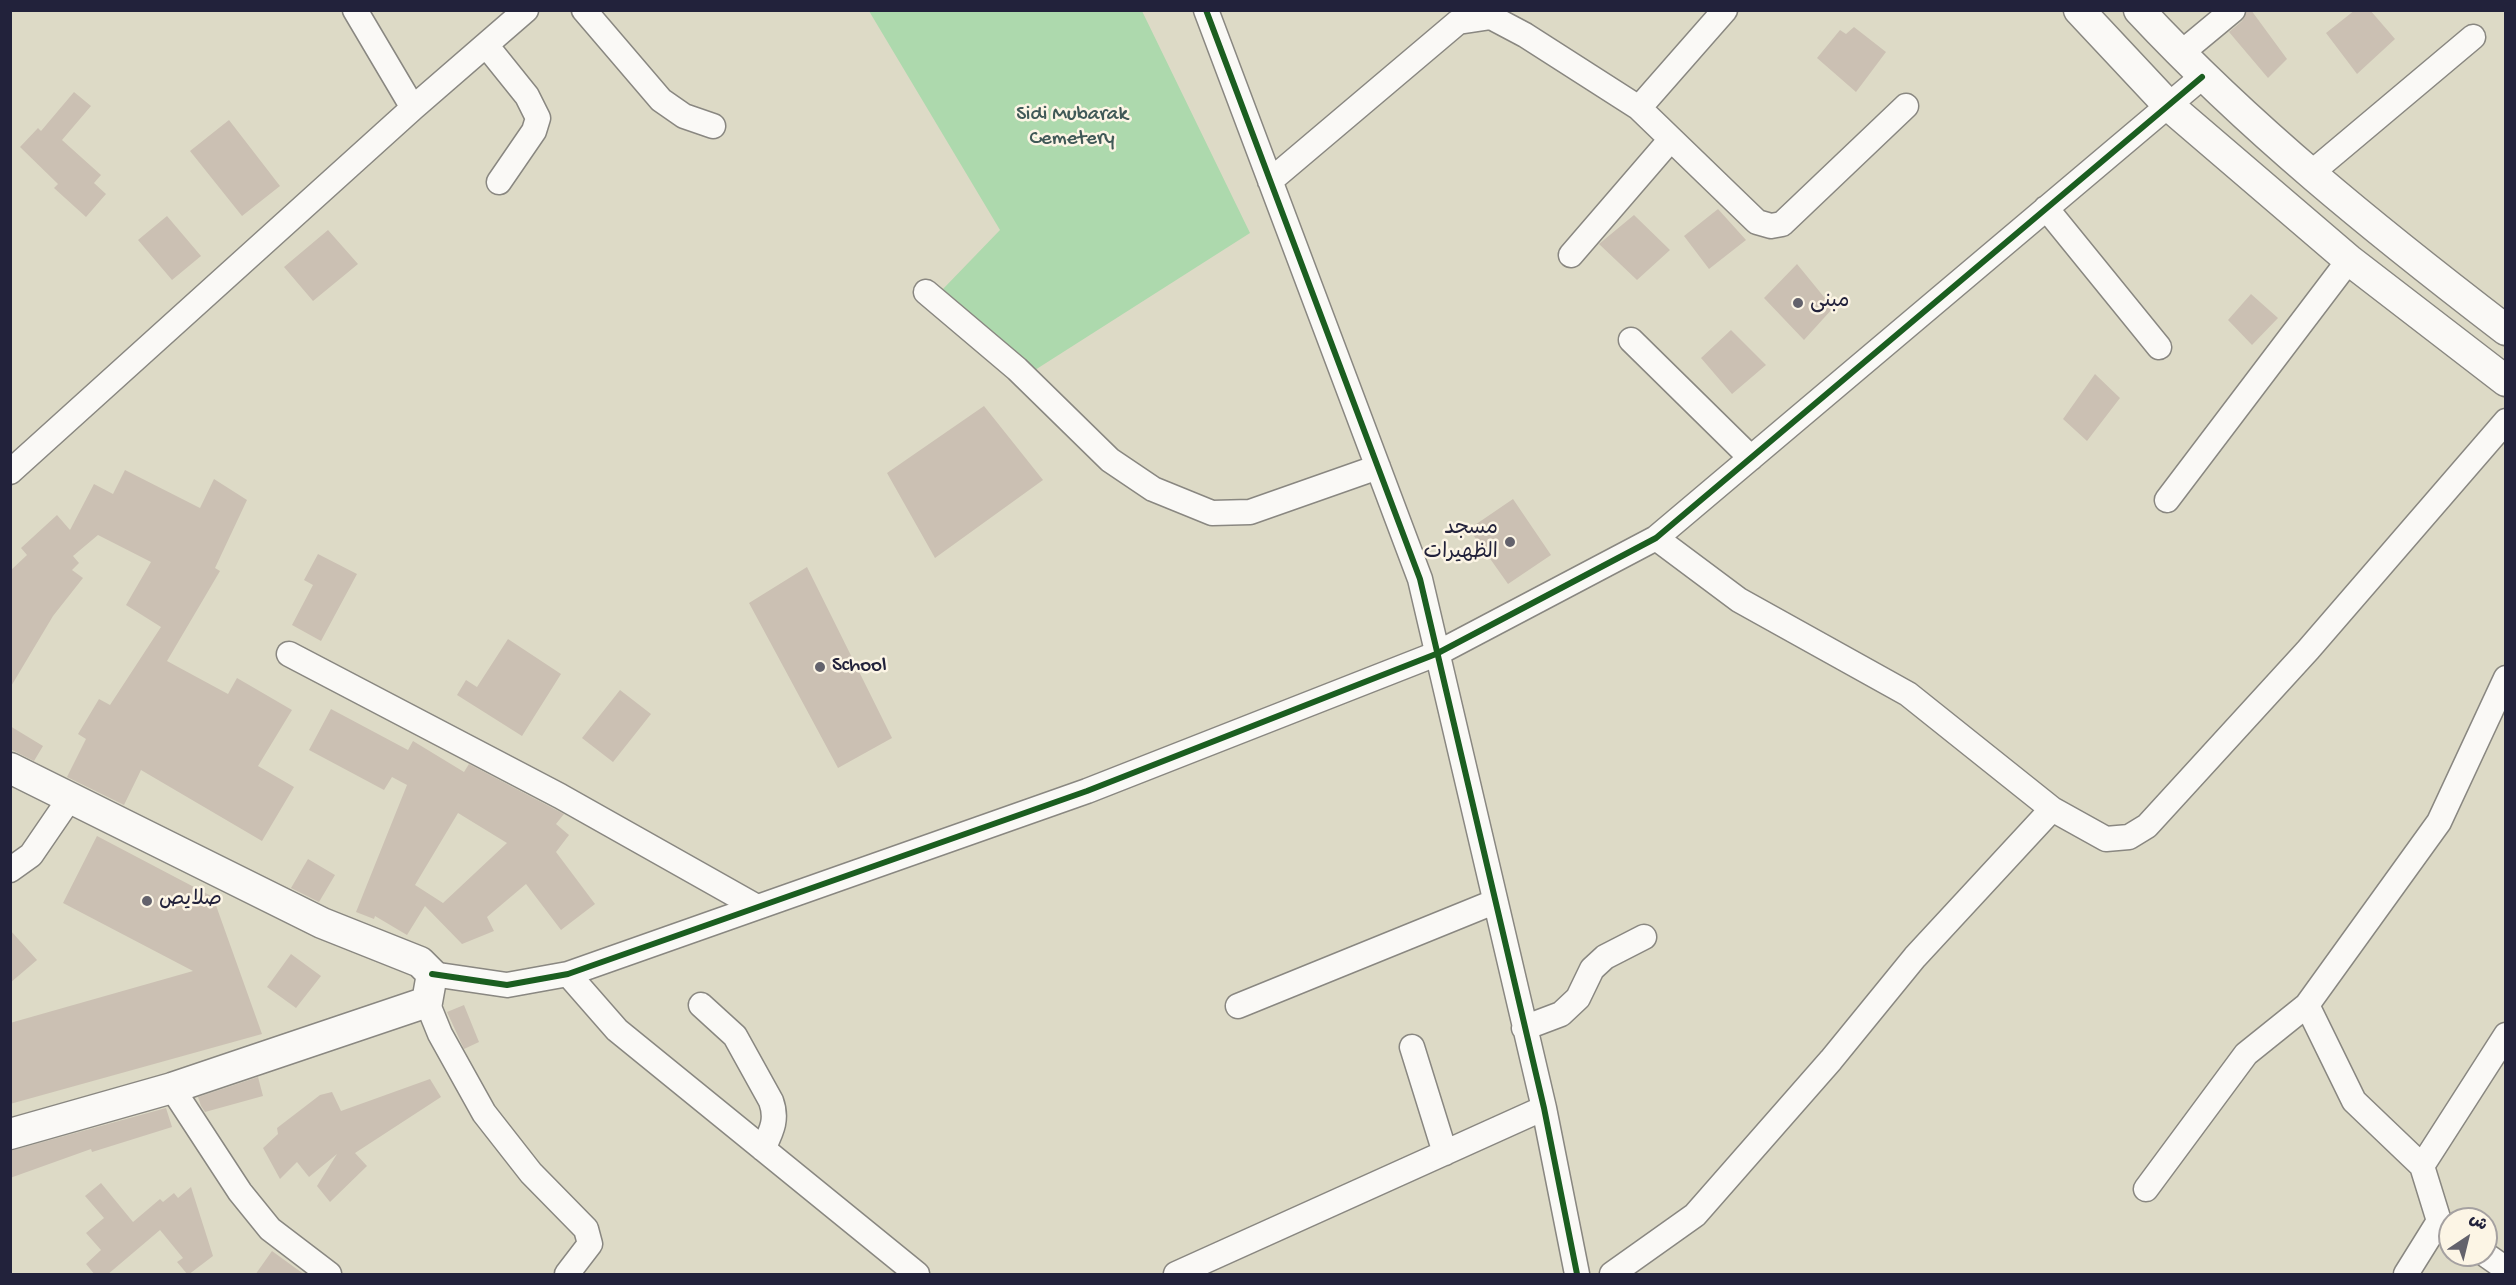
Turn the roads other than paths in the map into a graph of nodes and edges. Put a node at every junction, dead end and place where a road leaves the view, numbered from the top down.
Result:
1 (355, 10) edge
2 (526, 10) edge
3 (584, 10) edge
4 (1206, 10) edge
5 (1725, 10) edge
6 (2079, 10) edge
7 (2139, 10) edge
8 (2232, 10) edge
9 (2473, 37) dead end
10 (486, 45) junction
11 (2180, 54) junction
12 (2202, 77) junction
13 (2168, 105) junction
14 (1906, 106) dead end
15 (413, 108) junction
16 (1639, 108) junction
17 (713, 126) dead end
18 (1671, 139) junction
19 (2310, 174) junction
20 (1270, 180) junction
21 (499, 182) dead end
22 (2046, 208) junction
23 (1570, 255) dead end
24 (2349, 260) junction
25 (926, 292) dead end
26 (2505, 330) edge
27 (1631, 340) dead end
28 (2158, 347) dead end
29 (2505, 381) edge
30 (2504, 426) edge
31 (1751, 458) junction
32 (1377, 467) junction
33 (10, 472) edge
34 (2167, 500) dead end
35 (1656, 538) junction
36 (289, 654) dead end
37 (1436, 654) junction
38 (2505, 678) edge
39 (10, 768) edge
40 (70, 798) junction
41 (2052, 809) junction
42 (10, 870) edge
43 (1494, 902) junction
44 (757, 907) junction
45 (1644, 937) dead end
46 (568, 974) junction
47 (430, 988) junction
48 (701, 1005) dead end
49 (2307, 1005) junction
50 (1238, 1006) dead end
51 (1524, 1028) junction
52 (2505, 1035) edge
53 (1412, 1047) dead end
54 (172, 1088) junction
55 (1544, 1108) junction
56 (10, 1134) edge
57 (763, 1149) junction
58 (1445, 1153) junction
59 (2422, 1166) junction
60 (2146, 1189) dead end
61 (2438, 1209) edge
62 (2438, 1233) edge
63 (1178, 1274) edge
64 (329, 1275) edge
65 (567, 1275) edge
66 (917, 1275) edge
67 (1577, 1275) edge
68 (1612, 1275) edge
69 (2406, 1275) edge

1 - 15 street
2 - 10 street
3 - 17 street
4 - 20 street
5 - 16 street
6 - 13 main road
7 - 11 main road
8 - 11 street
9 - 19 street
10 - 15 street
10 - 21 street
11 - 12 main road
12 - 13 street
12 - 19 main road
13 - 22 street
13 - 24 main road
14 - 18 street
15 - 33 street
16 - 18 street
16 - 20 street
18 - 23 street
19 - 26 main road
20 - 32 street
22 - 28 street
22 - 31 street
24 - 29 main road
24 - 34 street
25 - 32 street
27 - 31 street
30 - 41 street
31 - 35 street
32 - 37 street
35 - 37 street
35 - 41 street
36 - 44 street
37 - 43 street
37 - 44 street
38 - 49 street
39 - 40 main road
40 - 42 street
40 - 47 main road
41 - 68 street
43 - 50 street
43 - 51 street
44 - 46 street
45 - 51 street
46 - 47 street
46 - 57 street
47 - 54 main road
47 - 65 street
48 - 57 street
49 - 59 street
49 - 60 street
51 - 55 street
52 - 59 street
53 - 58 street
54 - 56 main road
54 - 64 street
55 - 58 street
55 - 67 street
57 - 66 street
58 - 63 street
59 - 61 street
62 - 69 street

